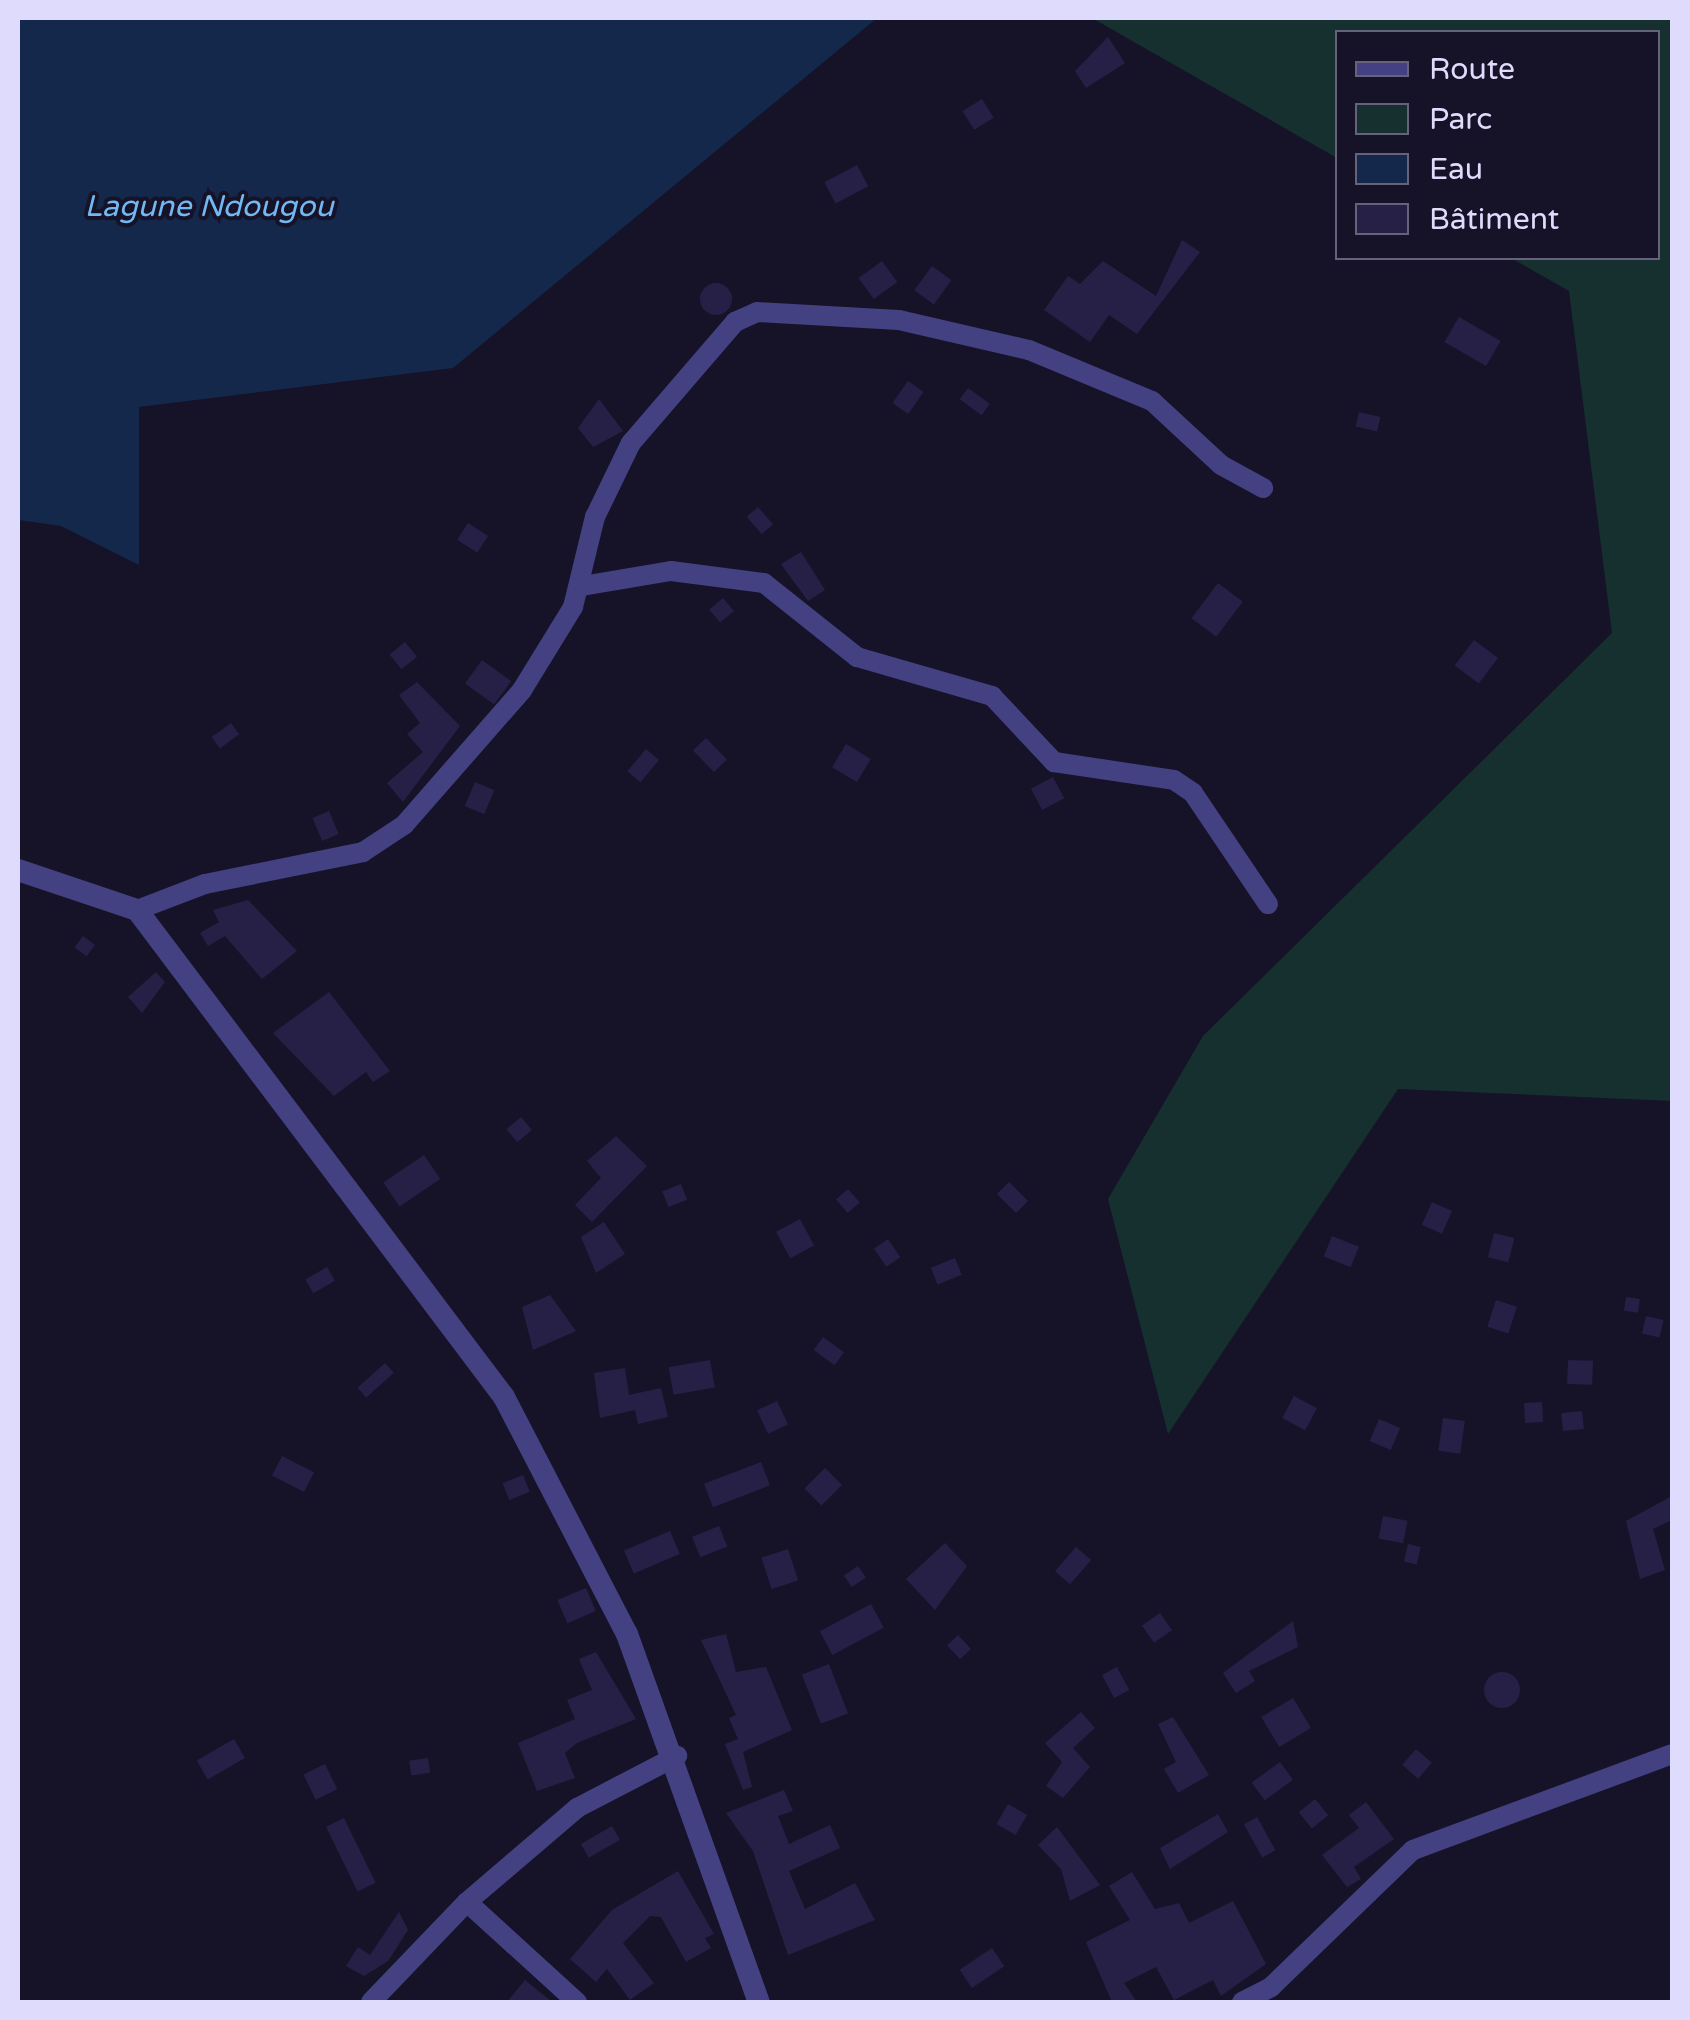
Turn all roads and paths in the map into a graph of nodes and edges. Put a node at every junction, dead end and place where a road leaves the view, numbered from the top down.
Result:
1 (1262, 488) dead end
2 (582, 586) junction
3 (18, 870) edge
4 (1268, 904) dead end
5 (137, 910) junction
6 (1672, 1754) edge
7 (677, 1756) junction
8 (467, 1902) junction
9 (371, 2002) edge
10 (577, 2002) edge
11 (760, 2002) edge
12 (1242, 2002) edge

1 - 2 street
2 - 4 street
2 - 5 street
3 - 5 street
5 - 7 street
6 - 12 street
7 - 8 street
7 - 11 street
8 - 9 street
8 - 10 street

